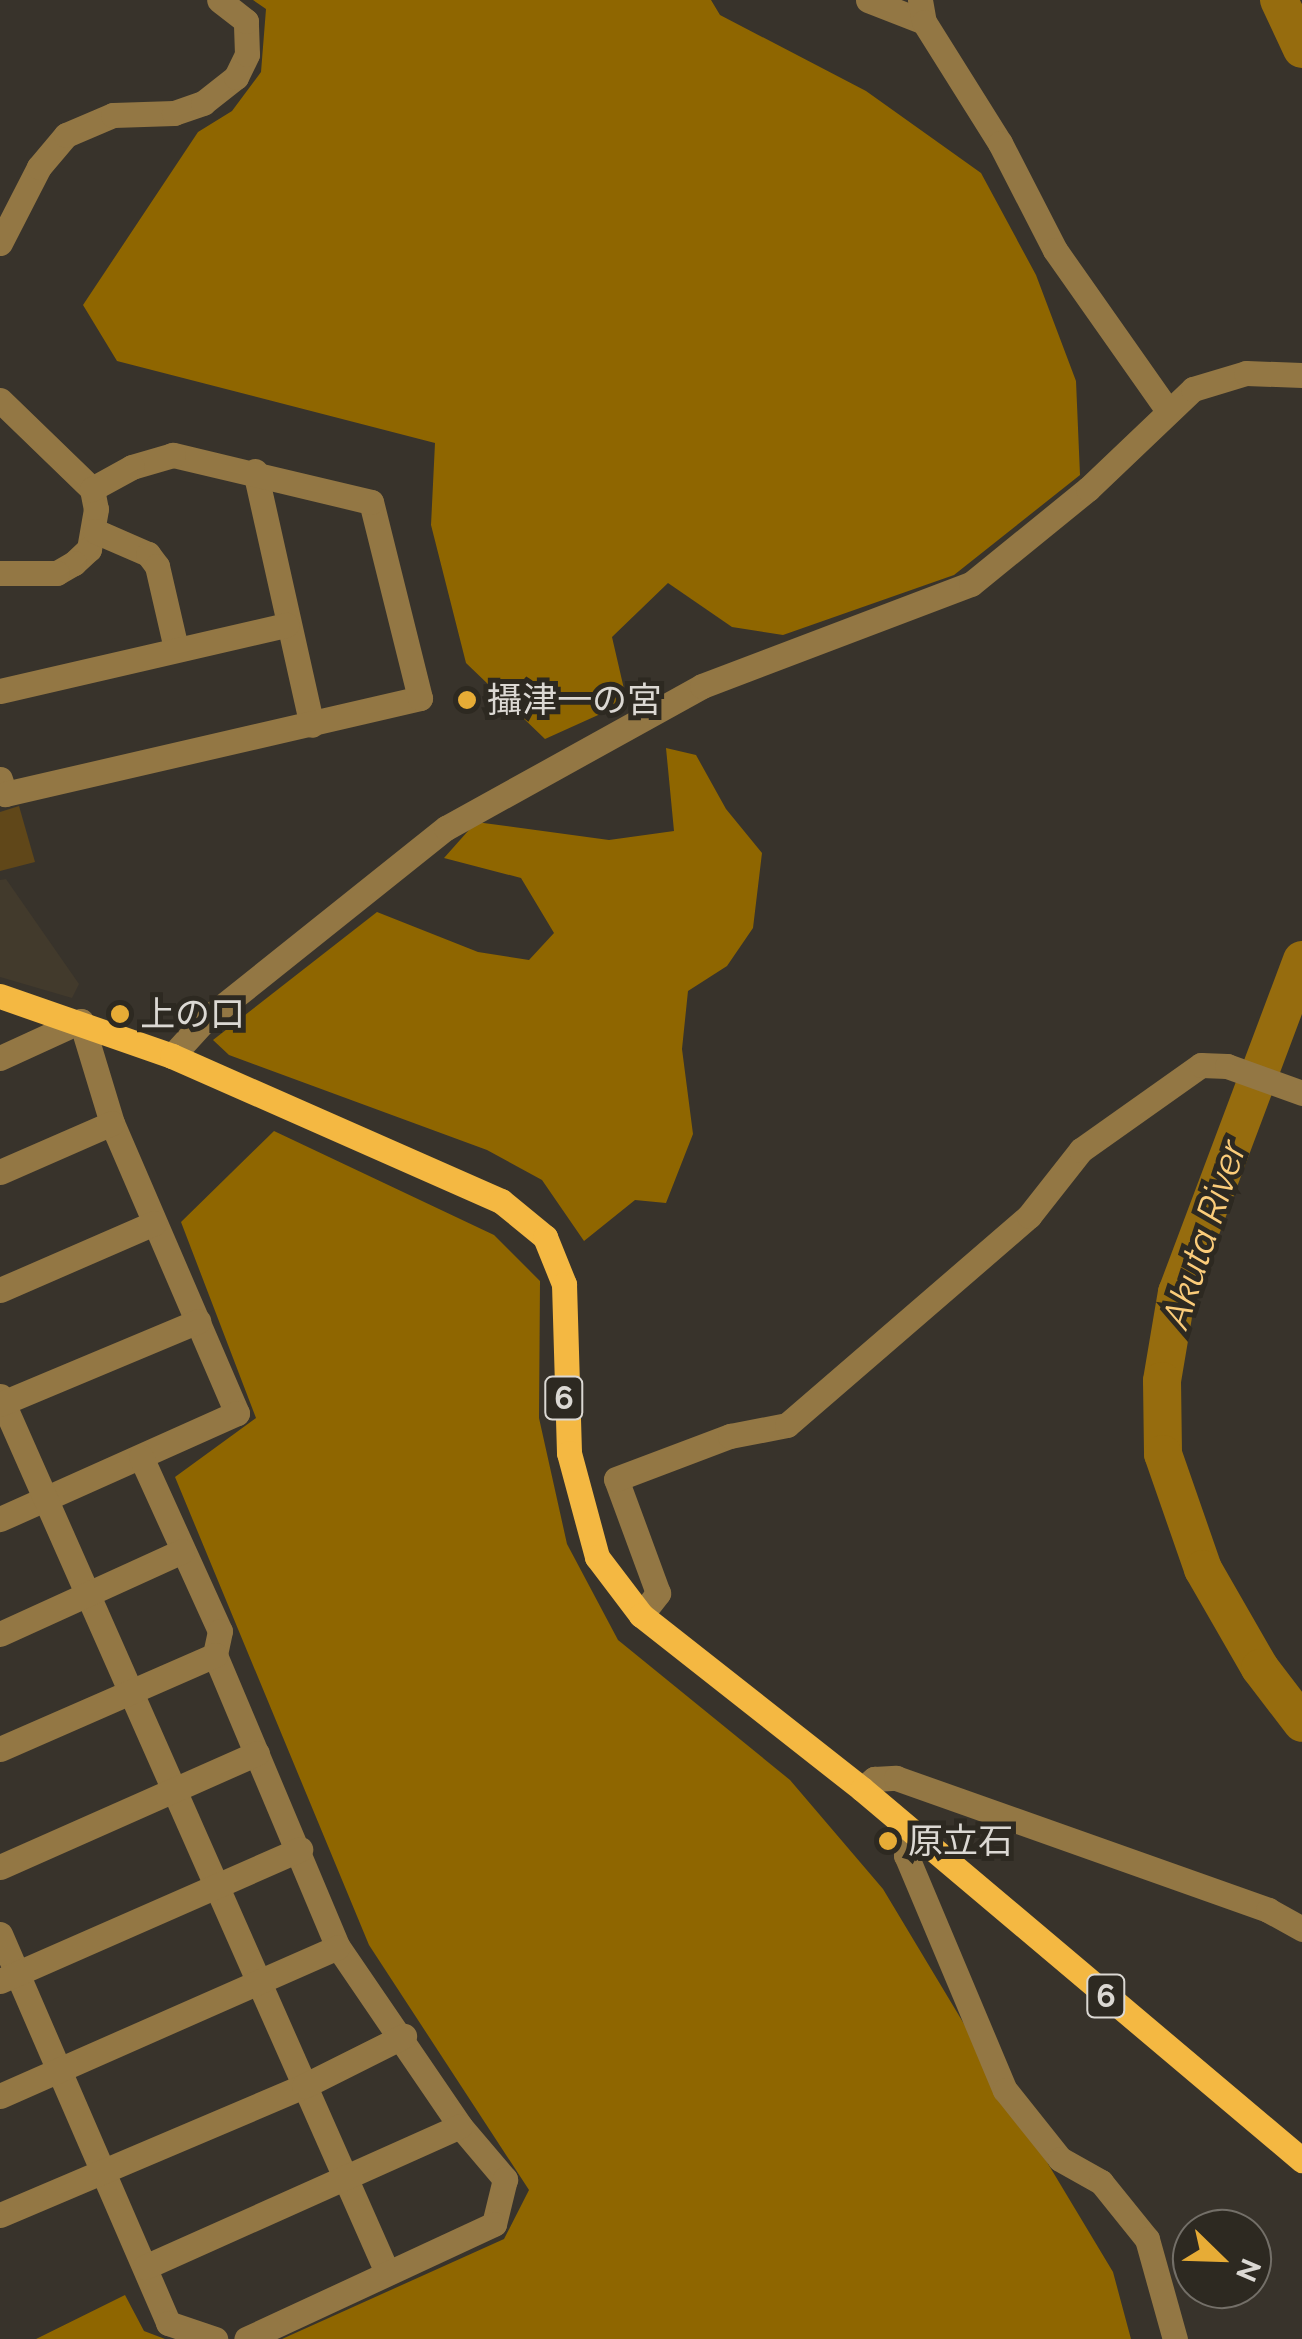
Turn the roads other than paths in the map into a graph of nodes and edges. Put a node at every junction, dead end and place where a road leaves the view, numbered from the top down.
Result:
1 (219, 0) edge
2 (868, 0) edge
3 (922, 11) edge
4 (0, 243) edge
5 (1302, 376) edge
6 (0, 400) edge
7 (1166, 408) junction
8 (255, 471) junction
9 (92, 490) junction
10 (95, 531) junction
11 (0, 574) edge
12 (287, 625) junction
13 (176, 648) junction
14 (0, 691) edge
15 (312, 725) junction
16 (0, 779) edge
17 (0, 996) edge
18 (81, 1021) junction
19 (172, 1056) junction
20 (0, 1058) edge
21 (1302, 1092) edge
22 (112, 1122) junction
23 (0, 1172) edge
24 (154, 1223) junction
25 (0, 1290) edge
26 (198, 1322) junction
27 (1, 1401) edge
28 (141, 1457) junction
29 (46, 1499) junction
30 (0, 1519) edge
31 (182, 1551) junction
32 (86, 1595) junction
33 (640, 1614) junction
34 (0, 1634) edge
35 (214, 1654) junction
36 (133, 1689) junction
37 (0, 1750) edge
38 (256, 1753) junction
39 (178, 1788) junction
40 (862, 1788) junction
41 (911, 1832) junction
42 (300, 1849) junction
43 (0, 1867) edge
44 (216, 1884) junction
45 (1302, 1929) edge
46 (0, 1934) edge
47 (338, 1947) junction
48 (10, 1976) edge
49 (261, 1982) junction
50 (404, 2036) junction
51 (61, 2069) junction
52 (304, 2086) junction
53 (0, 2096) edge
54 (460, 2126) junction
55 (1302, 2160) edge
56 (104, 2168) junction
57 (346, 2178) junction
58 (0, 2215) edge
59 (145, 2267) junction
60 (387, 2272) junction
61 (214, 2339) edge
62 (246, 2339) edge
63 (1175, 2339) edge

1 - 4 street
2 - 3 street
3 - 7 street
5 - 7 street
6 - 9 street
7 - 19 street
8 - 9 street
8 - 12 street
8 - 15 street
9 - 10 street
10 - 11 street
10 - 13 street
12 - 13 street
12 - 15 street
13 - 14 street
15 - 16 street
17 - 18 main road, 6
18 - 19 main road, 6
18 - 20 street
18 - 22 street
19 - 33 main road, 6
21 - 33 street
22 - 23 street
22 - 24 street
24 - 25 street
24 - 26 street
26 - 27 street
26 - 28 street
27 - 29 street
28 - 29 street
28 - 31 street
29 - 30 street
29 - 32 street
31 - 32 street
31 - 35 street
32 - 34 street
32 - 36 street
33 - 40 main road, 6
35 - 36 street
35 - 38 street
36 - 37 street
36 - 39 street
38 - 39 street
38 - 42 street
39 - 43 street
39 - 44 street
40 - 41 main road, 6
40 - 45 street
41 - 55 main road, 6
41 - 63 street
42 - 44 street
42 - 47 street
44 - 48 street
44 - 49 street
46 - 48 street
47 - 49 street
47 - 50 street
48 - 51 street
49 - 51 street
49 - 52 street
50 - 52 street
50 - 54 street
51 - 53 street
51 - 56 street
52 - 56 street
52 - 57 street
54 - 57 street
54 - 60 street
56 - 58 street
56 - 59 street
57 - 59 street
57 - 60 street
59 - 61 street
60 - 62 street

